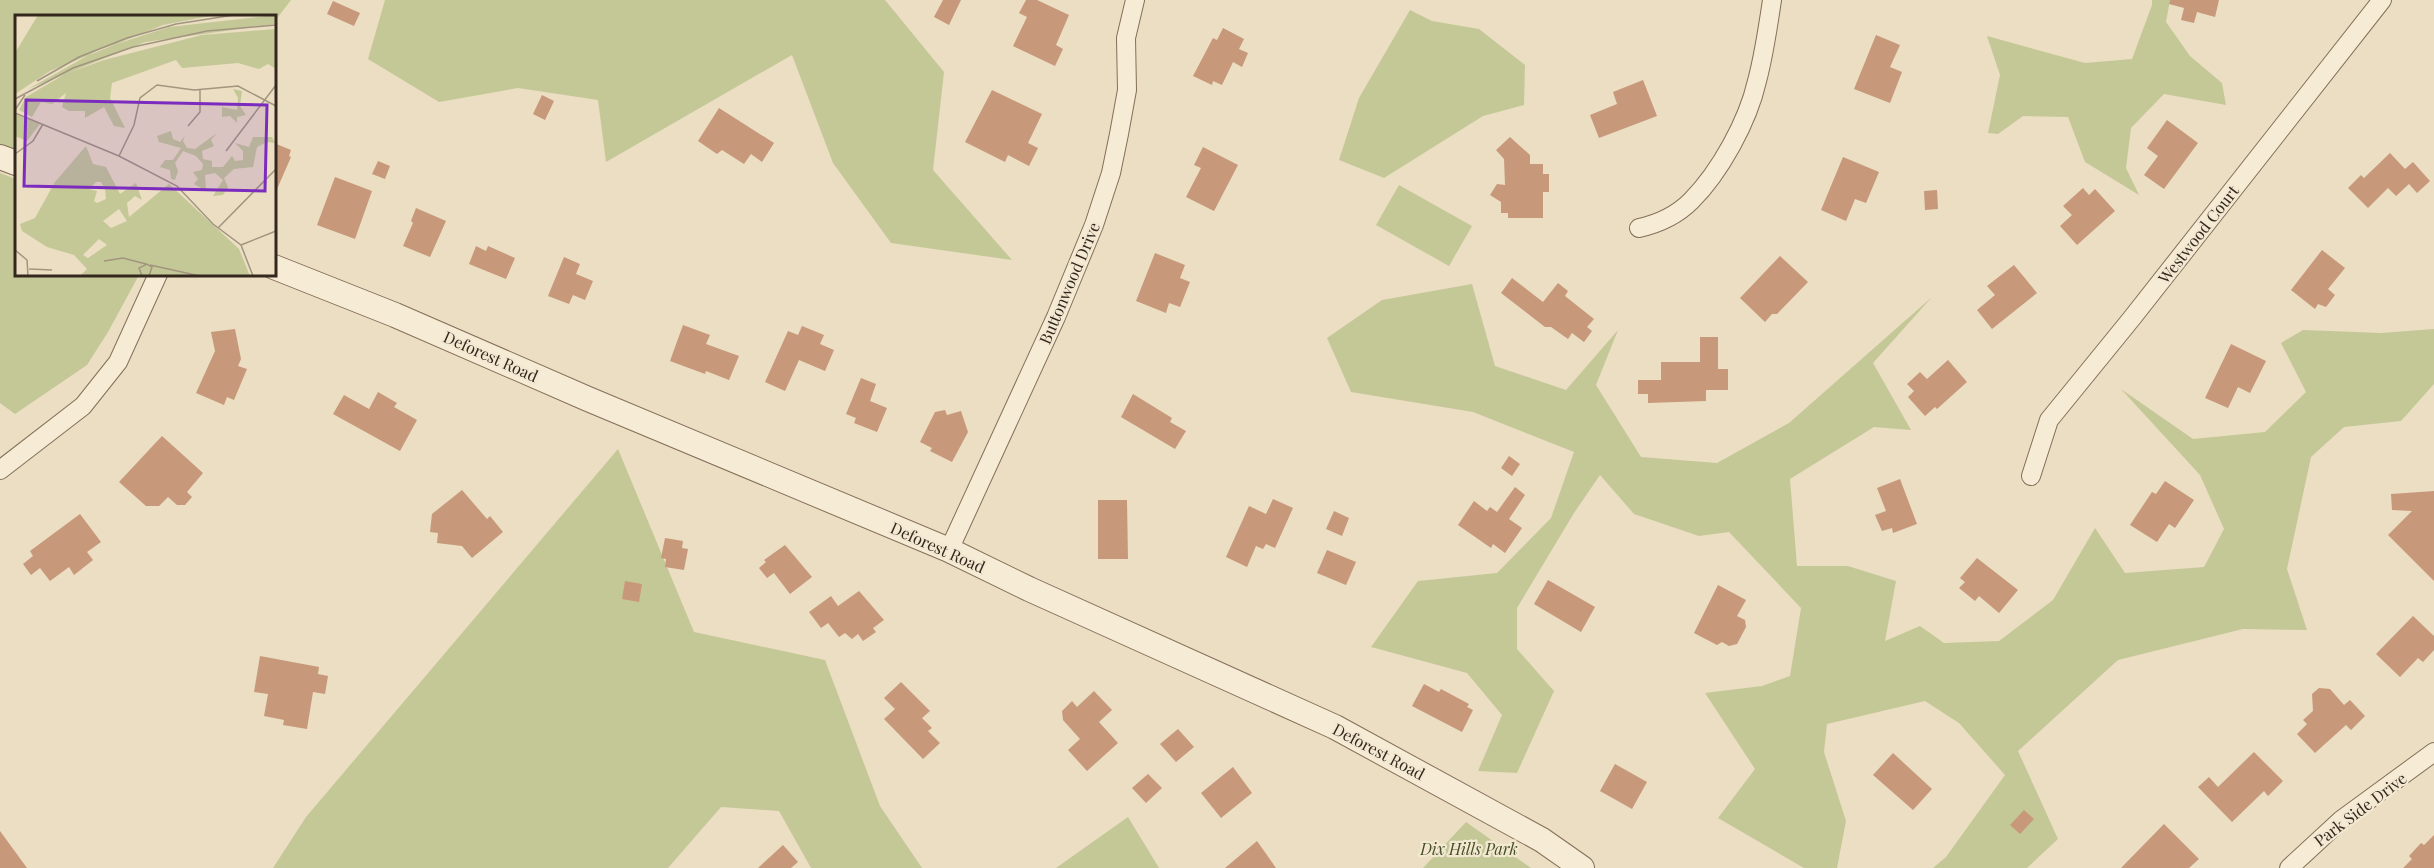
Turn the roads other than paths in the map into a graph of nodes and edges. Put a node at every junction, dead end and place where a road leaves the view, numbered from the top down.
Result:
1 (1135, 0) edge
2 (1772, 0) edge
3 (2382, 0) edge
4 (0, 157) edge
5 (15, 163) edge
6 (1639, 228) dead end
7 (276, 268) edge
8 (157, 276) edge
9 (0, 470) edge
10 (2031, 476) dead end
11 (949, 550) junction
12 (2434, 752) edge
13 (1582, 868) edge
14 (2289, 868) edge

1 - 11 street, Buttonwood Drive
2 - 6 street
3 - 10 street, Westwood Court
4 - 5 street
7 - 11 street, Deforest Road
8 - 9 street
11 - 13 street, Deforest Road
12 - 14 street, Park Side Drive

